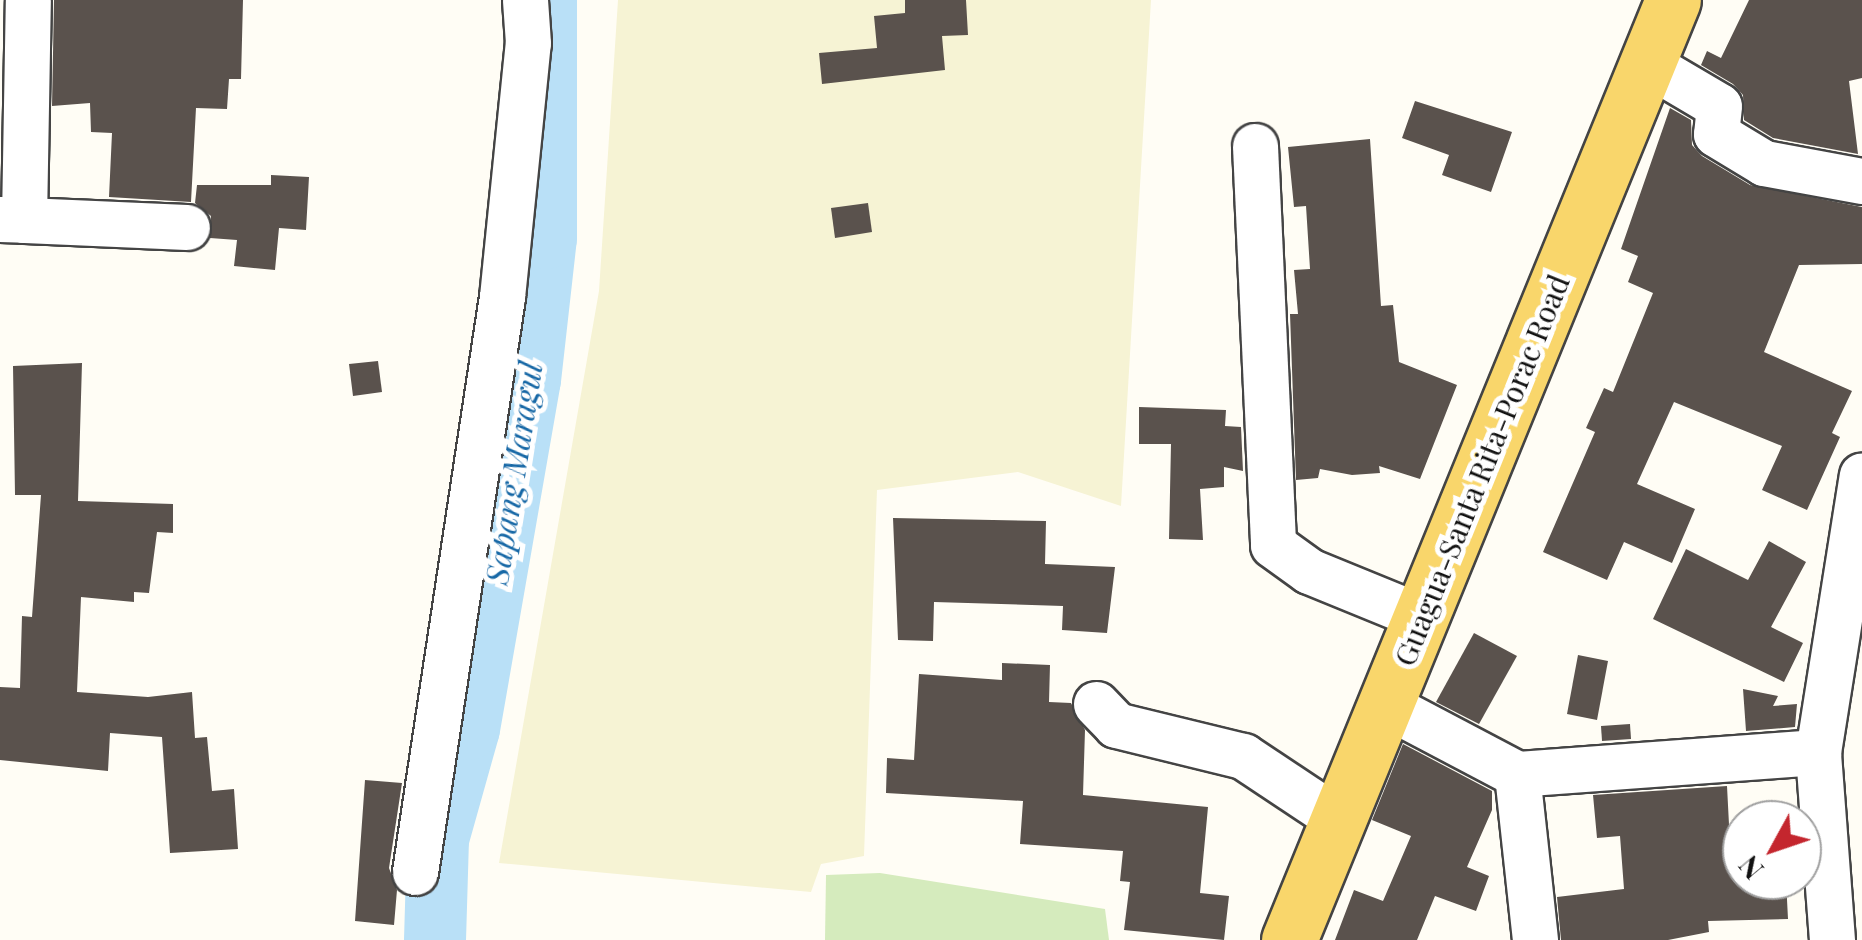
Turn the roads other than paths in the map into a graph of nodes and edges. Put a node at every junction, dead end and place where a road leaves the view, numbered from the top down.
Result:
1 (28, 0) edge
2 (525, 0) edge
3 (1673, 0) edge
4 (1648, 64) junction
5 (1255, 146) dead end
6 (1862, 181) edge
7 (12, 220) edge
8 (188, 227) dead end
9 (1862, 476) edge
10 (1419, 616) junction
11 (1096, 704) dead end
12 (1386, 705) junction
13 (1818, 752) junction
14 (1517, 774) junction
15 (1338, 819) junction
16 (415, 872) dead end
17 (1290, 940) edge
18 (1535, 940) edge
19 (1832, 940) edge

1 - 7 street
2 - 16 street
3 - 4 main road, Guagua-Santa Rita-Porac Road
4 - 6 street
4 - 10 main road, Guagua-Santa Rita-Porac Road
5 - 10 street
7 - 8 street
9 - 13 street
10 - 12 main road, Guagua-Santa Rita-Porac Road
11 - 15 street
12 - 14 street
12 - 15 main road, Guagua-Santa Rita-Porac Road
13 - 14 street
13 - 19 street
14 - 18 street
15 - 17 main road, Guagua-Santa Rita-Porac Road

